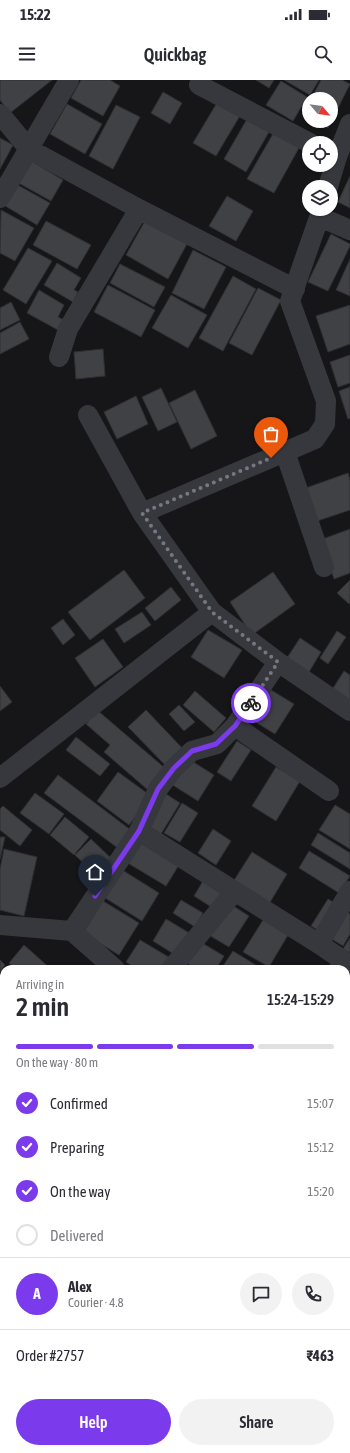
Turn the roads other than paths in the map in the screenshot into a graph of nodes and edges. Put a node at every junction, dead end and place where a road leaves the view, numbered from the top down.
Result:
1 (69, 80) edge
2 (200, 85) dead end
3 (0, 114) edge
4 (350, 124) edge
5 (302, 139) edge
6 (338, 148) edge
7 (29, 149) junction
8 (0, 198) edge
9 (139, 209) junction
10 (320, 216) edge
11 (326, 216) edge
12 (350, 230) edge
13 (295, 289) junction
14 (59, 357) dead end
15 (88, 415) dead end
16 (285, 452) junction
17 (142, 513) junction
18 (324, 567) dead end
19 (212, 612) junction
20 (278, 662) junction
21 (350, 711) edge
22 (235, 726) junction
23 (0, 778) edge
24 (329, 791) dead end
25 (139, 831) junction
26 (235, 891) junction
27 (350, 891) edge
28 (0, 925) edge
29 (72, 931) junction
30 (319, 944) junction
31 (110, 965) edge
32 (174, 965) edge
33 (350, 965) edge

1 - 7 street
2 - 5 street
3 - 7 street
4 - 6 street
7 - 8 street
7 - 9 street
9 - 13 street
9 - 14 street
10 - 13 street
11 - 12 street
13 - 16 street
15 - 17 street
16 - 17 street
16 - 18 street
17 - 19 street
19 - 20 street
19 - 23 street
20 - 21 street
20 - 22 street
22 - 24 street
22 - 25 street
25 - 26 street
25 - 29 street
26 - 30 street
26 - 32 street
27 - 30 street
28 - 29 street
29 - 31 street
30 - 33 street

